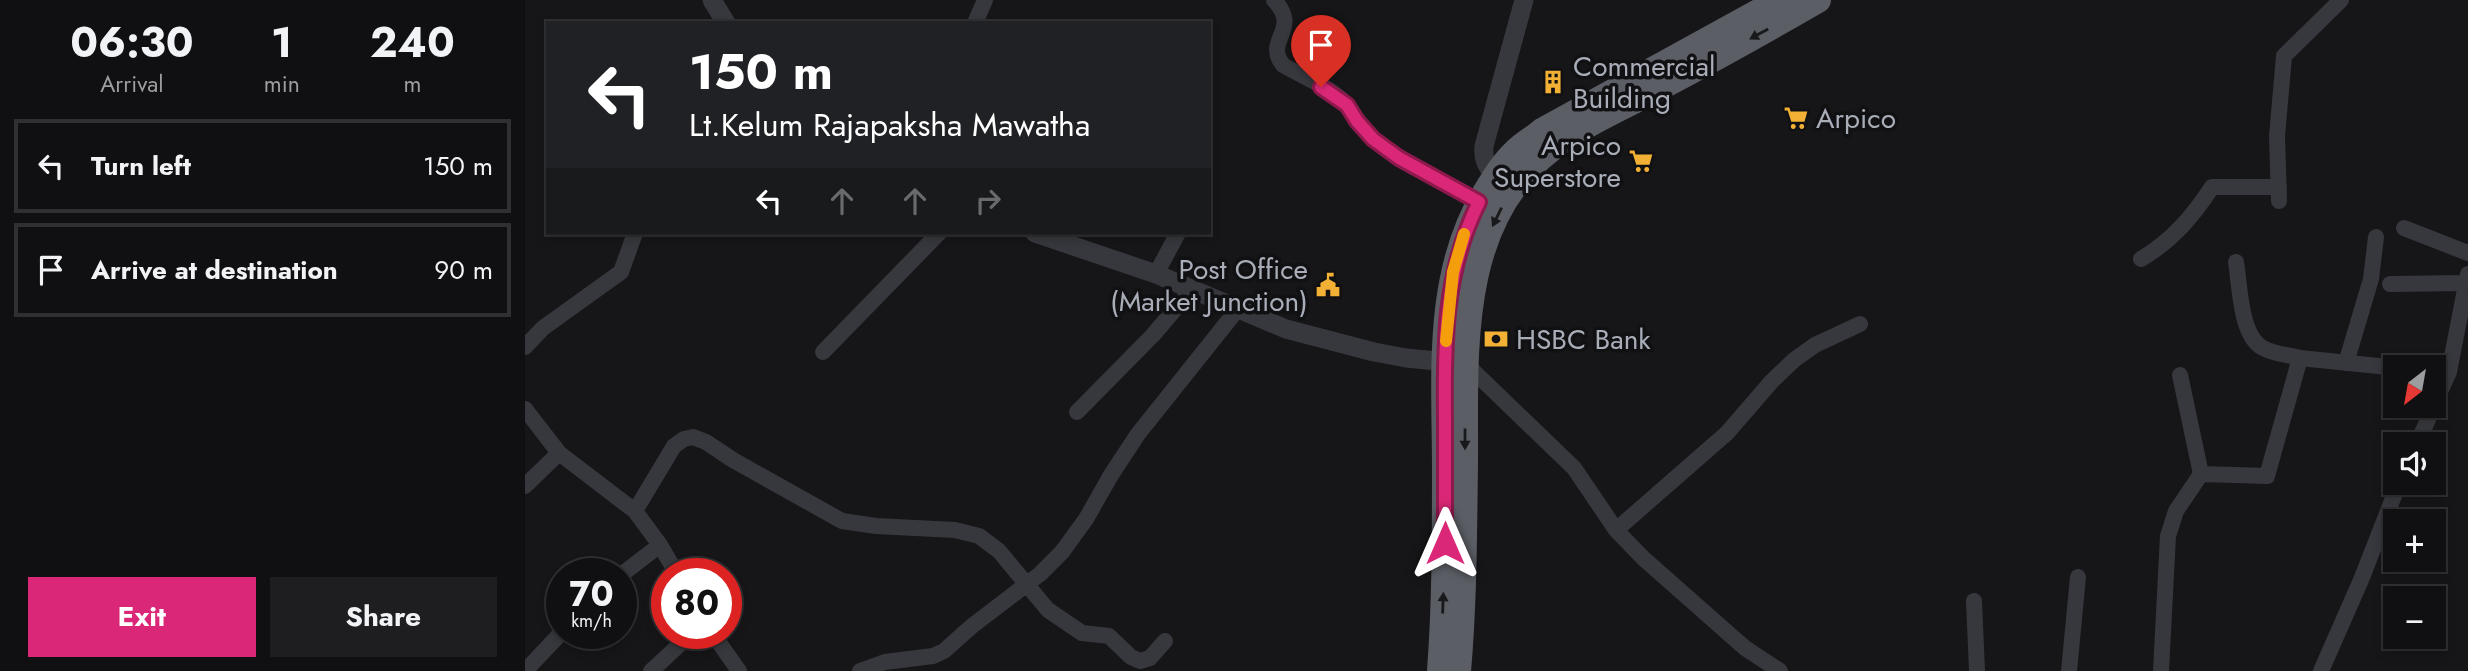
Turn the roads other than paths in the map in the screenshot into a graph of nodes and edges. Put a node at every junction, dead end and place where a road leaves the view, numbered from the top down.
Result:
1 (712, 0) edge
2 (985, 0) edge
3 (1274, 0) edge
4 (1524, 0) edge
5 (1780, 0) edge
6 (1818, 0) edge
7 (2341, 0) edge
8 (724, 21) edge
9 (976, 21) edge
10 (1503, 182) junction
11 (1479, 202) junction
12 (2404, 228) dead end
13 (634, 235) edge
14 (937, 235) edge
15 (1177, 235) edge
16 (1059, 237) edge
17 (2376, 237) dead end
18 (2468, 253) edge
19 (2141, 259) dead end
20 (2237, 262) dead end
21 (1156, 274) junction
22 (2467, 279) edge
23 (2389, 284) dead end
24 (1192, 289) junction
25 (1237, 310) junction
26 (1860, 324) dead end
27 (525, 347) edge
28 (823, 352) dead end
29 (2446, 355) edge
30 (2300, 358) junction
31 (1455, 363) junction
32 (2346, 363) junction
33 (2383, 367) edge
34 (2180, 375) dead end
35 (525, 409) edge
36 (1077, 412) dead end
37 (559, 453) junction
38 (2201, 474) junction
39 (525, 486) edge
40 (2394, 495) edge
41 (635, 511) junction
42 (1616, 530) junction
43 (660, 545) junction
44 (668, 558) edge
45 (637, 563) edge
46 (2078, 577) dead end
47 (1027, 584) junction
48 (1974, 601) dead end
49 (1165, 641) dead end
50 (546, 649) edge
51 (675, 649) edge
52 (724, 649) edge
53 (1774, 670) edge
54 (525, 671) edge
55 (651, 671) edge
56 (739, 671) edge
57 (860, 671) edge
58 (1440, 671) edge
59 (1458, 671) edge
60 (1976, 671) edge
61 (2069, 671) edge
62 (2161, 671) edge
63 (2321, 671) edge

1 - 8 street
2 - 9 street
3 - 11 street
4 - 10 street
5 - 10 highway
6 -> 10 highway
7 - 19 street
10 - 11 highway
10 -> 31 highway
11 - 31 highway
12 - 18 street
13 - 27 street
14 - 28 street
15 - 21 street
16 - 21 street
17 - 32 street
20 - 30 street
21 - 24 street
22 - 23 street
22 - 29 street
24 - 25 street
24 - 36 street
25 - 31 street
25 - 47 street
26 - 42 street
30 - 32 street
30 - 38 street
31 - 42 street
58 -> 31 highway
31 -> 59 highway
32 - 33 street
34 - 38 street
35 - 37 street
37 - 39 street
37 - 41 street
38 - 62 street
40 - 63 street
41 - 43 street
41 - 47 street
42 - 53 street
43 - 44 street
43 - 45 street
46 - 61 street
47 - 49 street
47 - 57 street
48 - 60 street
50 - 54 street
51 - 55 street
52 - 56 street

